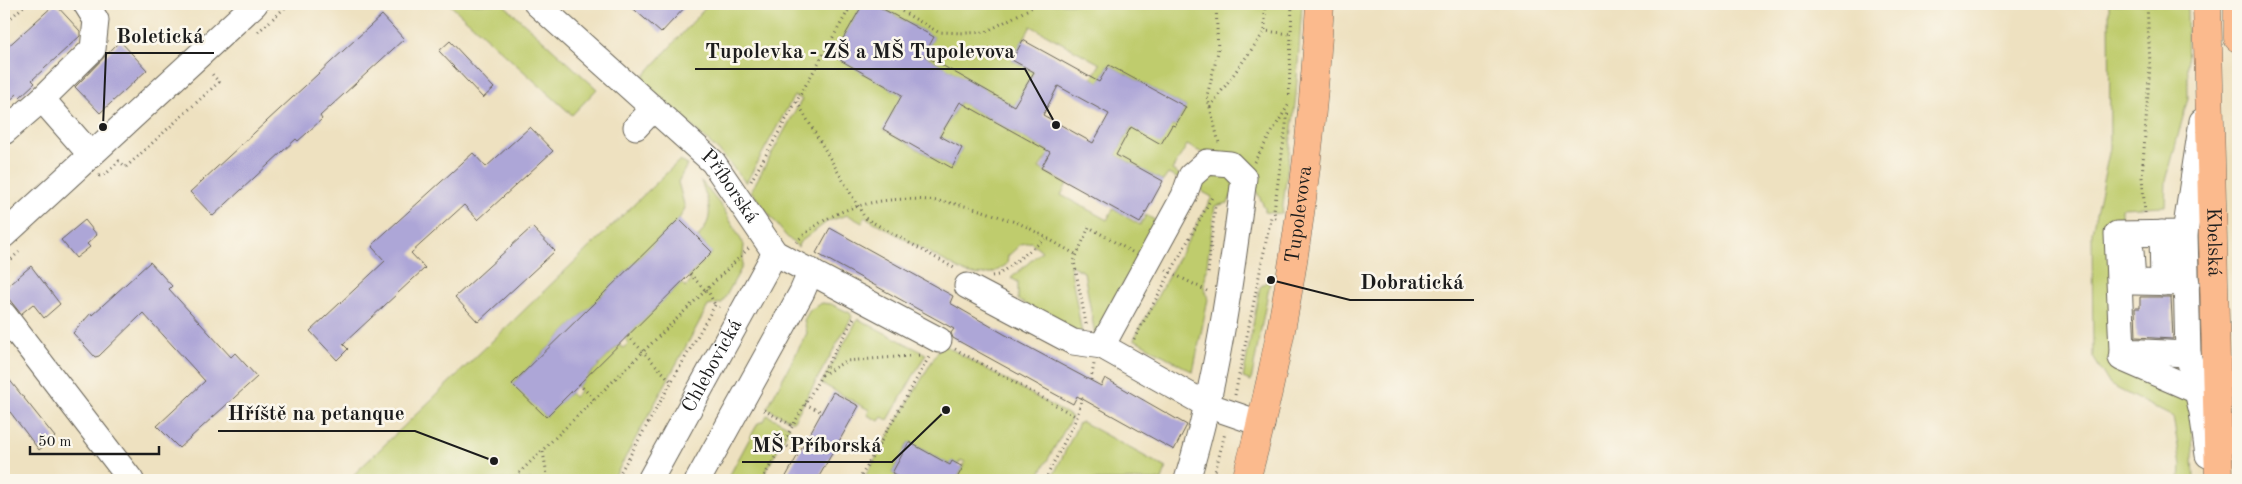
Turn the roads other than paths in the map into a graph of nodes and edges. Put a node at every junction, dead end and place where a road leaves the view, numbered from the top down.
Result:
1 (86, 4) edge
2 (255, 4) edge
3 (537, 4) edge
4 (1320, 4) edge
5 (2207, 4) edge
6 (2238, 4) edge
7 (2238, 38) edge
8 (2209, 77) junction
9 (42, 99) junction
10 (654, 108) junction
11 (636, 127) dead end
12 (4, 132) edge
13 (93, 166) junction
14 (2154, 233) junction
15 (14, 240) edge
16 (784, 250) junction
17 (811, 272) junction
18 (972, 283) road end
19 (2165, 283) junction
20 (4, 316) edge
21 (939, 340) road end
22 (1096, 346) junction
23 (2122, 352) junction
24 (2188, 354) junction
25 (2197, 391) junction
26 (1207, 405) junction
27 (1262, 424) junction
28 (131, 480) edge
29 (650, 480) edge
30 (698, 480) edge
31 (1187, 480) edge
32 (1246, 480) edge
33 (2212, 480) edge
34 (2218, 480) edge

1 - 9 street
2 - 13 street
3 - 10 street, Příborská
4 - 27 main road, Tupolevova
5 - 8 main road, Kbelská
6 - 7 main road
8 - 14 street
8 - 34 main road, Kbelská
9 - 12 street
9 - 13 street
10 - 11 street
10 - 16 street, Příborská
13 - 15 street
14 - 19 street
14 - 19 street
14 - 23 street
16 - 17 street, Příborská
16 - 29 street, Chlebovická
17 - 21 street, Příborská
17 - 30 street, Chlebovická
18 - 22 street
19 - 24 street
20 - 28 street
22 - 26 street
22 - 26 street
23 - 24 street
23 - 25 street
24 - 25 street
25 - 33 street
26 - 27 street
26 - 31 street
27 - 32 main road, Tupolevova

